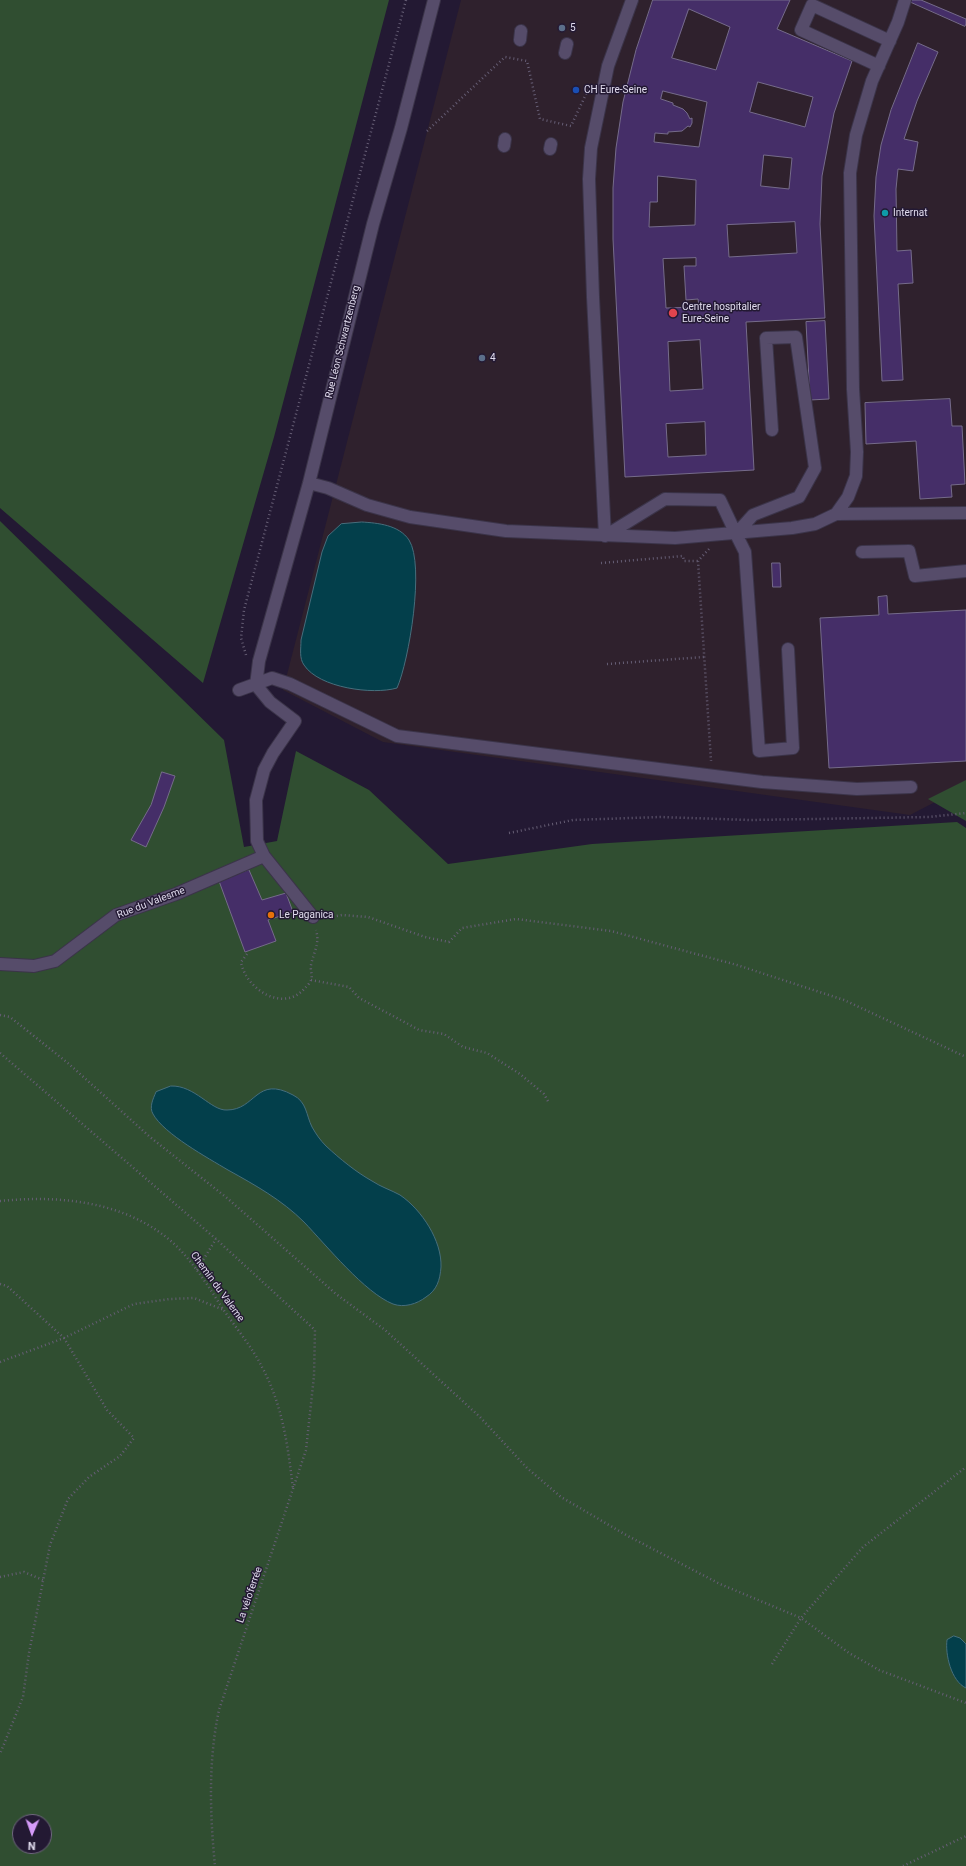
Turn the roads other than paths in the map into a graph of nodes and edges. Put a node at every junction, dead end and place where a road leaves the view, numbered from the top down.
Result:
1 (434, 0) edge
2 (632, 0) edge
3 (905, 0) edge
4 (890, 41) junction
5 (879, 66) junction
6 (772, 430) dead end
7 (309, 483) junction
8 (966, 513) edge
9 (836, 514) junction
10 (736, 534) junction
11 (605, 536) junction
12 (862, 552) dead end
13 (966, 571) edge
14 (788, 649) dead end
15 (256, 685) junction
16 (240, 690) dead end
17 (911, 787) dead end
18 (264, 856) junction
19 (313, 917) road end
20 (0, 964) edge

1 - 7 street, Rue Léon Schwartzenberg
2 - 11 street
3 - 4 street
4 - 5 street
4 - 5 street
5 - 9 street
6 - 10 street
7 - 11 street
7 - 15 street, Rue Léon Schwartzenberg
8 - 9 street
9 - 10 street
10 - 11 street
10 - 11 street
10 - 14 street
12 - 13 street
15 - 16 street
15 - 17 street
15 - 18 street
18 - 19 street
18 - 20 street, Rue du Valesme

